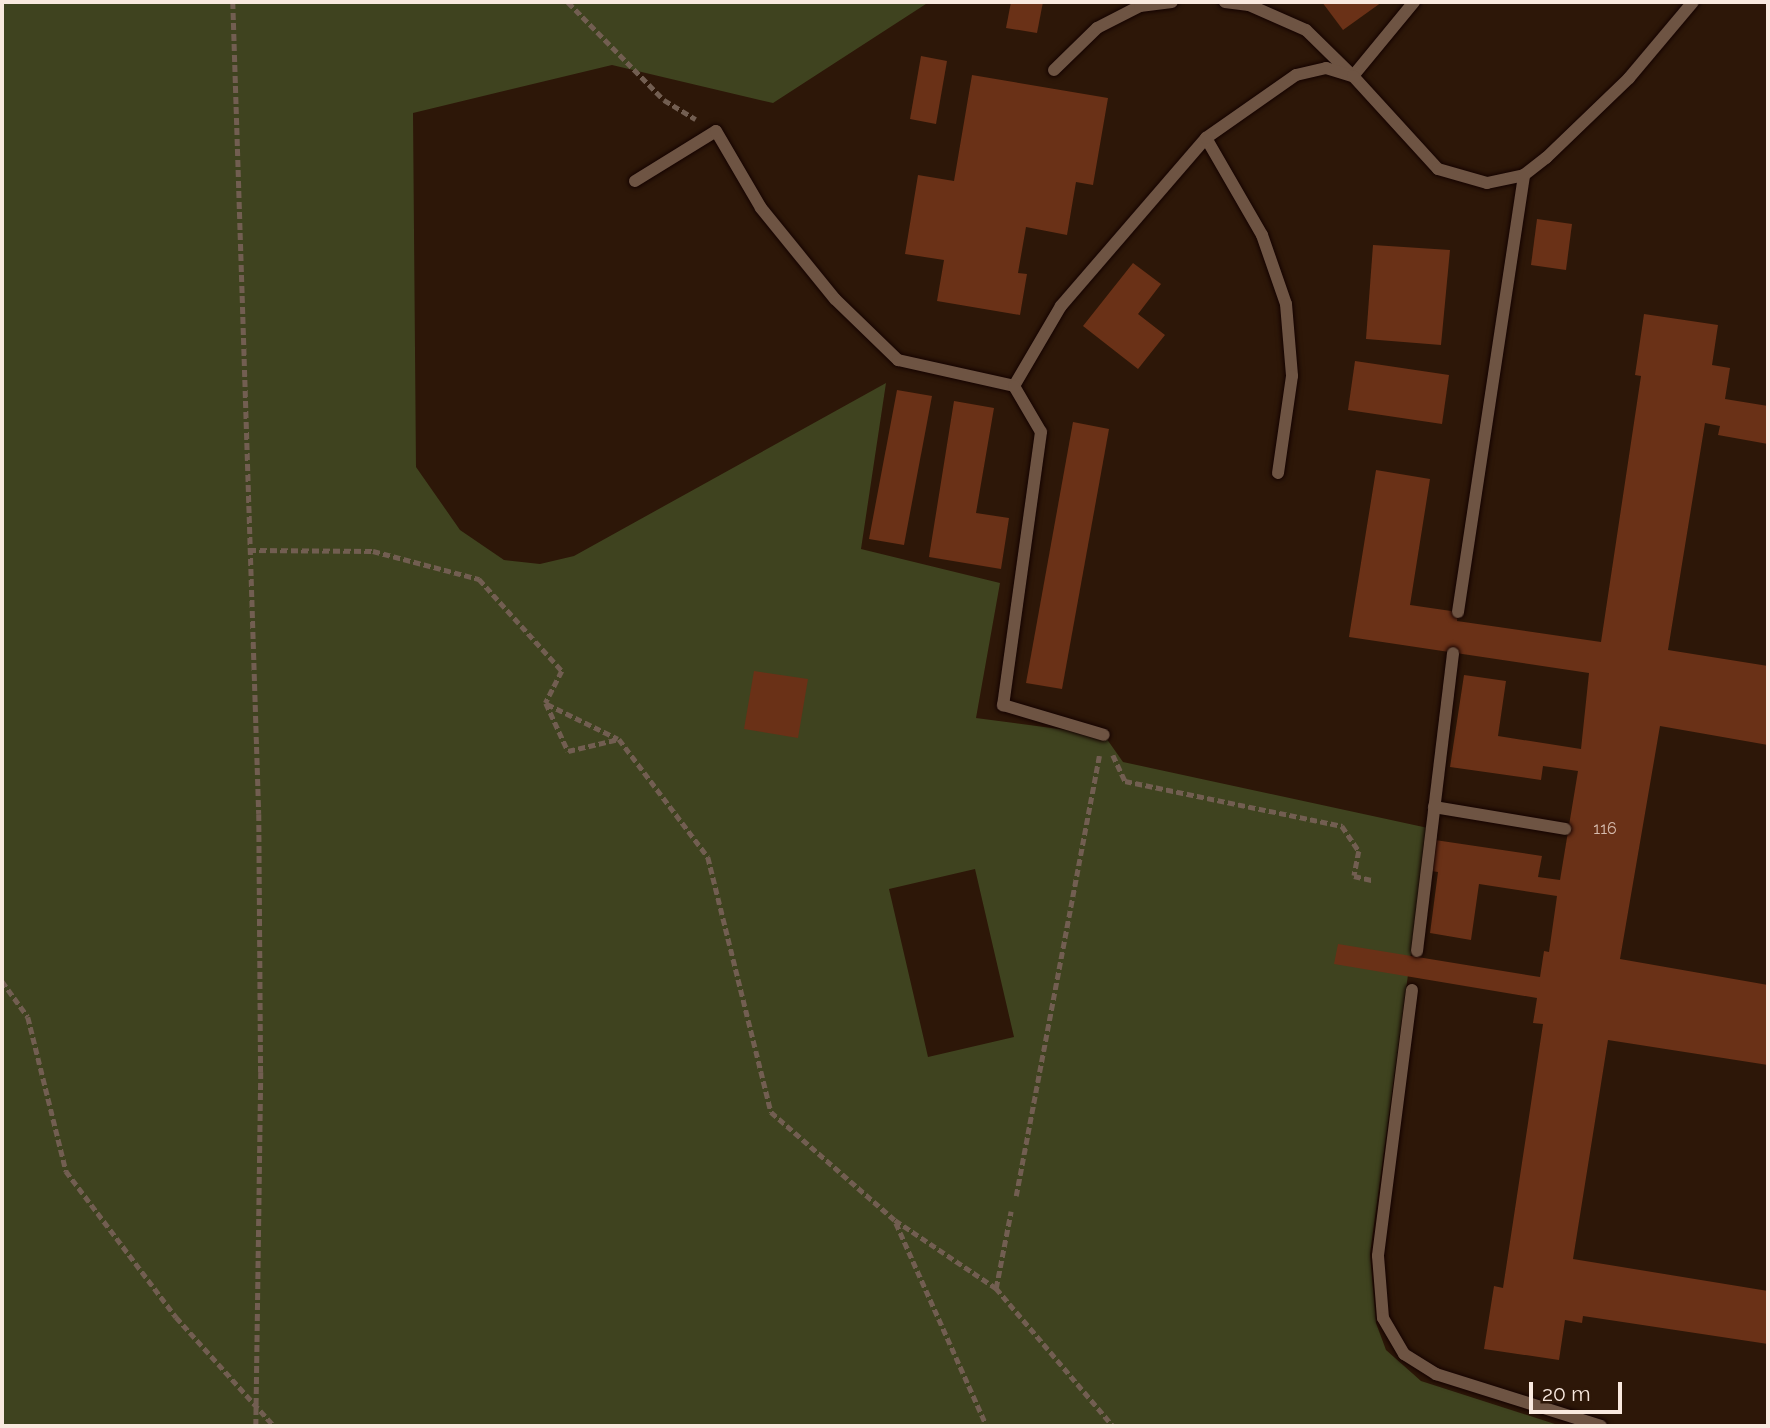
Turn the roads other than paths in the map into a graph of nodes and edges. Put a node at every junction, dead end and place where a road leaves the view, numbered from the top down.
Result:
1 (1172, 2) edge
2 (1225, 2) edge
3 (1693, 2) edge
4 (1416, 3) edge
5 (1054, 70) dead end
6 (1353, 76) junction
7 (1206, 138) junction
8 (1524, 175) junction
9 (635, 181) dead end
10 (1014, 386) junction
11 (1278, 472) dead end
12 (1458, 612) dead end
13 (1453, 653) dead end
14 (1104, 735) road end
15 (1434, 807) junction
16 (1565, 829) dead end
17 (1417, 951) dead end
18 (1412, 990) dead end
19 (1601, 1426) edge

1 - 5 lane
2 - 6 lane
3 - 8 lane
4 - 6 lane
6 - 7 lane
6 - 8 lane
7 - 10 lane
7 - 11 lane
8 - 12 lane
9 - 10 lane
10 - 14 lane
13 - 15 lane
15 - 16 lane
15 - 17 lane
18 - 19 lane

